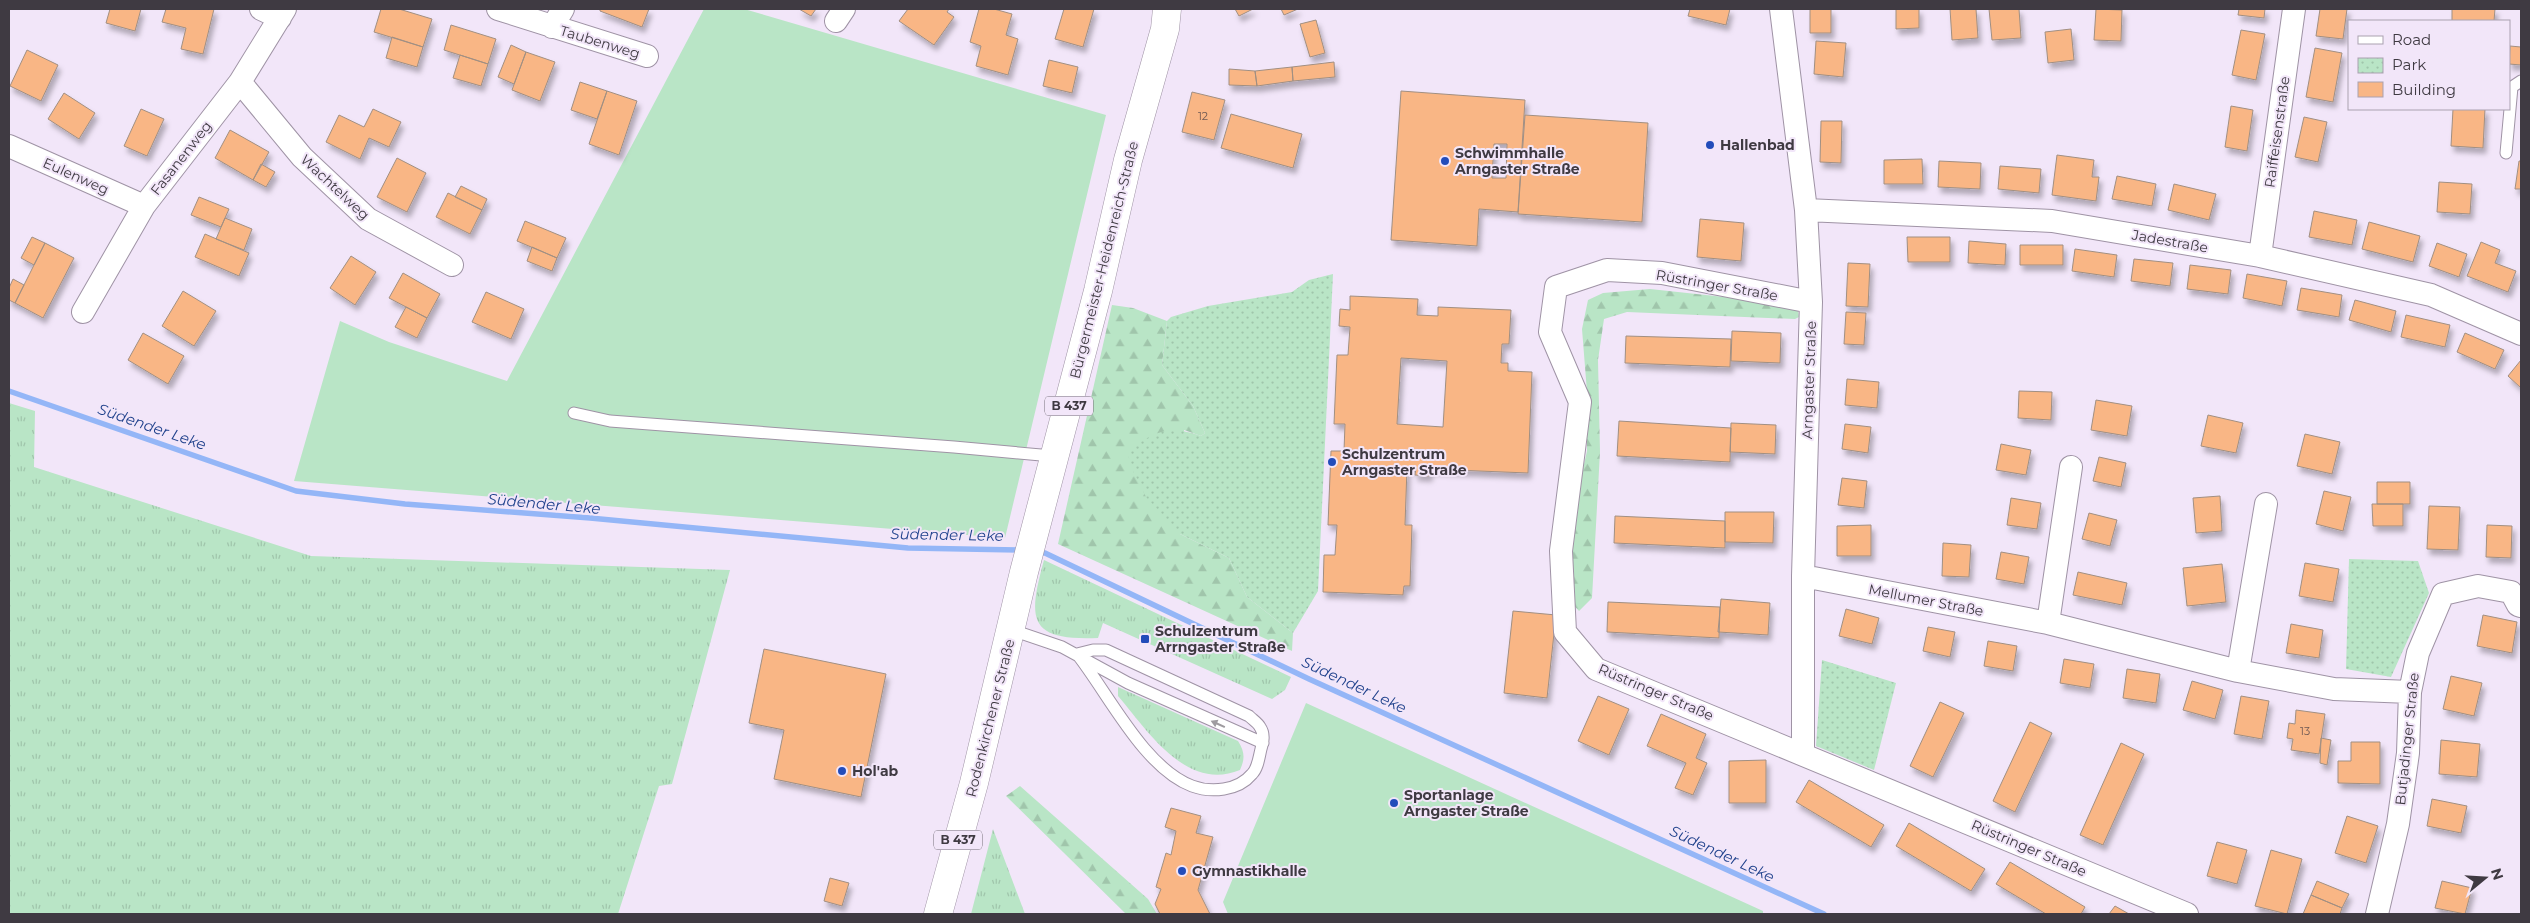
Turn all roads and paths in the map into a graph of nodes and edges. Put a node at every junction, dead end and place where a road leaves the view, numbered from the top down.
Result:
1 (498, 9) edge
2 (1781, 9) edge
3 (2294, 9) edge
4 (275, 12) edge
5 (1169, 15) edge
6 (558, 18) edge
7 (647, 56) dead end
8 (2521, 81) edge
9 (240, 82) junction
10 (2510, 109) edge
11 (2510, 110) edge
12 (9, 146) edge
13 (2506, 152) dead end
14 (144, 206) junction
15 (1806, 210) junction
16 (2260, 256) junction
17 (452, 265) dead end
18 (1812, 302) junction
19 (83, 312) dead end
20 (2521, 334) edge
21 (574, 414) dead end
22 (1055, 458) junction
23 (2072, 467) dead end
24 (2266, 504) dead end
25 (1038, 520) joint
26 (1803, 576) junction
27 (2521, 606) edge
28 (2048, 623) junction
29 (1012, 630) junction
30 (1077, 654) junction
31 (2238, 671) junction
32 (2410, 692) junction
33 (1263, 743) junction
34 (1803, 753) junction
35 (938, 914) edge
36 (2187, 914) edge
37 (2377, 914) edge

1 - 6 street, Taubenweg
2 - 15 street, Arngaster Straße
3 - 16 street, Raiffeisenstraße
4 - 9 street, Fasanenweg
5 - 22 main road, Bürgermeister-Heidenreich-Straße / B 437
6 - 7 street, Taubenweg
8 - 10 lane
9 - 14 street, Fasanenweg
9 - 17 street, Wachtelweg
11 - 13 lane
12 - 14 street, Eulenweg
14 - 19 street, Fasanenweg
15 - 16 street, Jadestraße
15 - 18 street, Arngaster Straße
16 - 20 street, Jadestraße
18 - 26 street, Arngaster Straße
18 - 34 street, Rüstringer Straße
21 - 22 lane
22 - 25 main road, Bürgermeister-Heidenreich-Straße / B 437
23 - 28 street
24 - 31 street
25 - 29 main road, Rodenkirchener Straße / B 437
26 - 28 street, Mellumer Straße
26 - 34 street, Arngaster Straße
27 - 32 street, Butjadinger Straße
28 - 31 street, Mellumer Straße
29 - 30 lane
29 - 35 main road, Rodenkirchener Straße / B 437
33 -> 30 lane
30 - 33 lane
30 - 33 lane
31 - 32 street, Mellumer Straße
32 - 37 street, Butjadinger Straße
34 - 36 street, Rüstringer Straße

